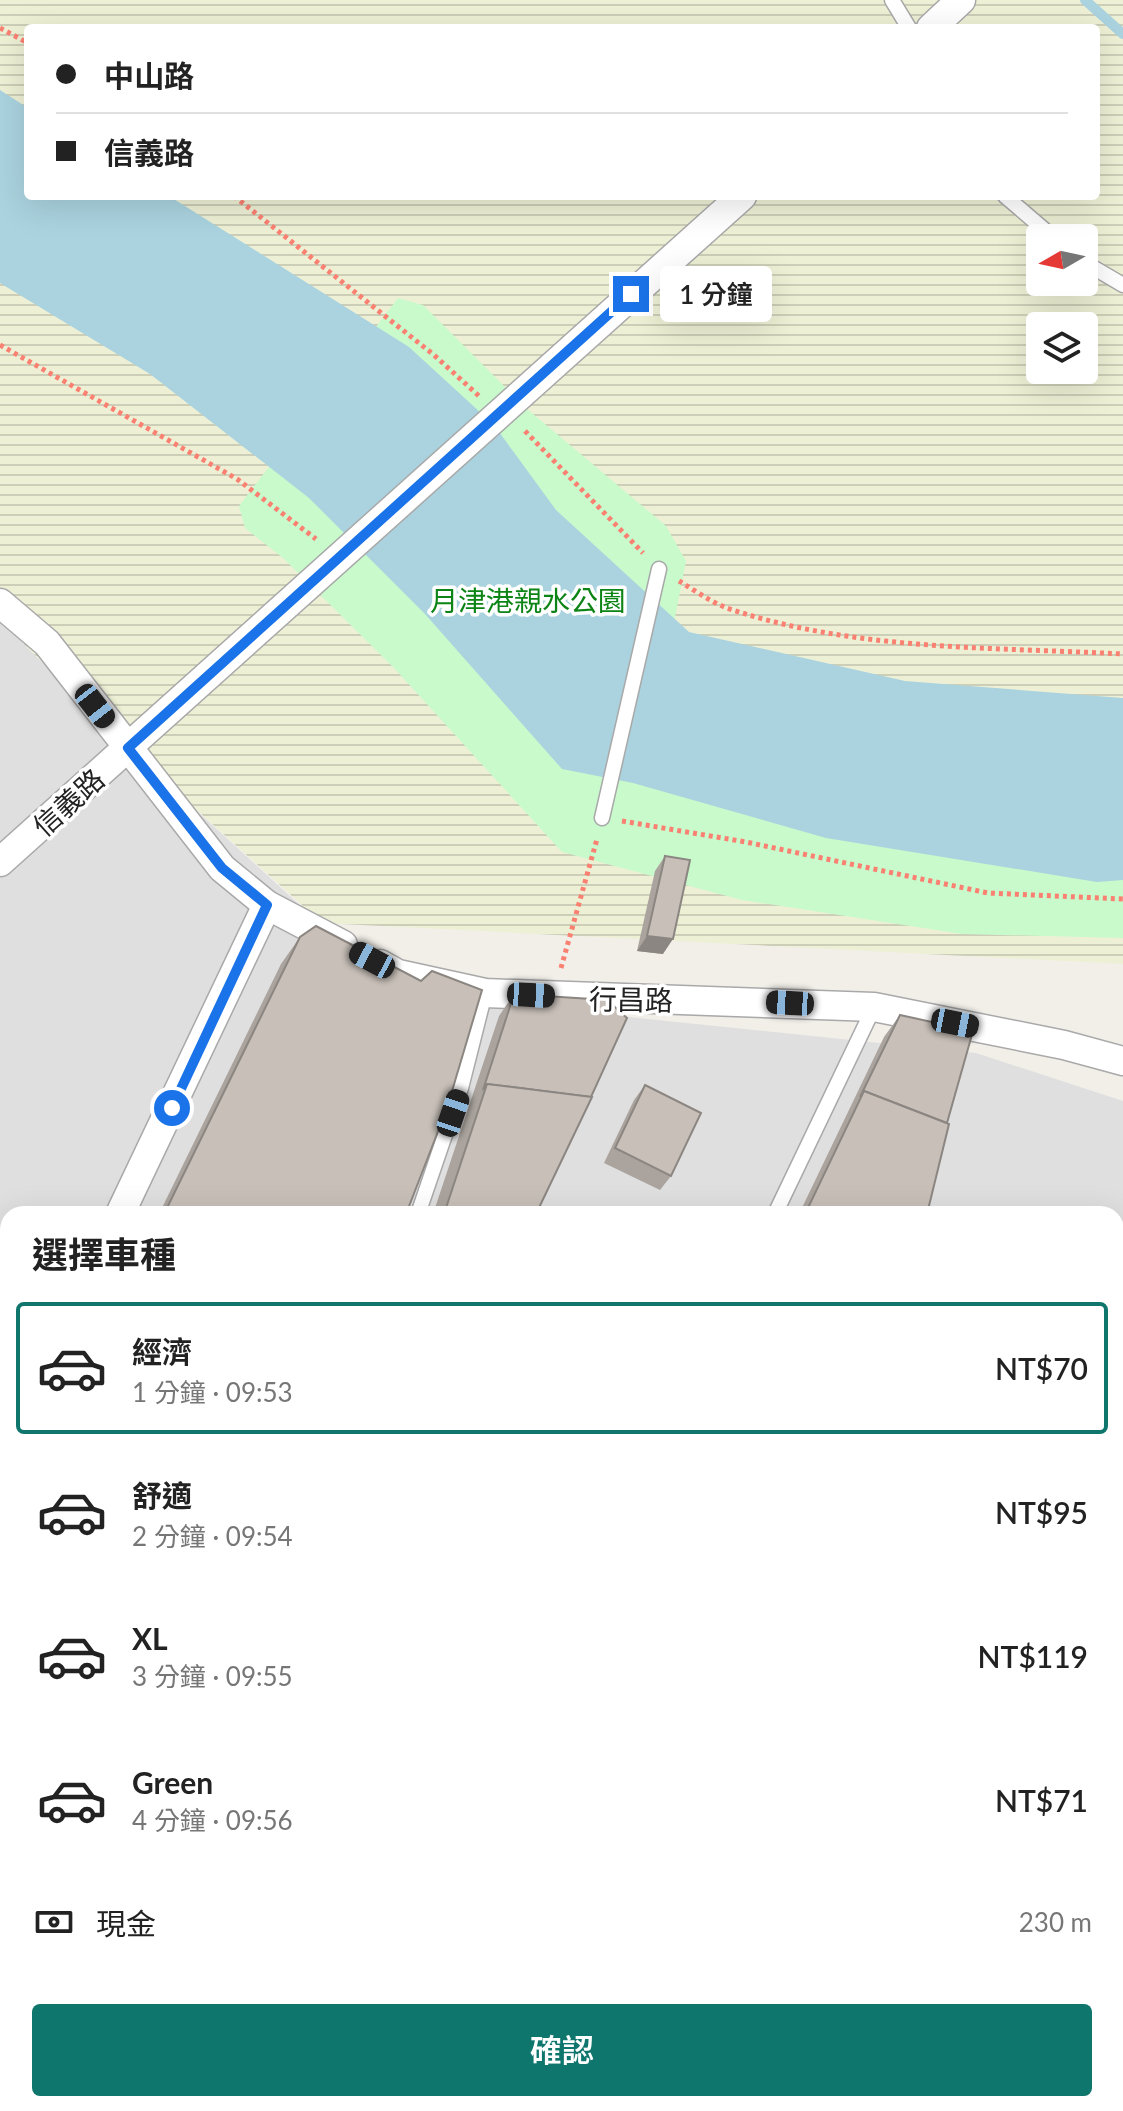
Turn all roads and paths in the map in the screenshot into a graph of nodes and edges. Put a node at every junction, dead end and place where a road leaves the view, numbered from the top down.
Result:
1 (892, 0) edge
2 (961, 0) edge
3 (907, 24) edge
4 (935, 24) edge
5 (0, 28) edge
6 (24, 41) edge
7 (239, 200) edge
8 (737, 200) edge
9 (1010, 200) edge
10 (1038, 224) edge
11 (1098, 270) edge
12 (1123, 285) edge
13 (0, 345) edge
14 (495, 415) junction
15 (339, 556) junction
16 (659, 569) junction
17 (0, 603) edge
18 (1123, 654) edge
19 (128, 748) junction
20 (602, 818) junction
21 (0, 862) edge
22 (1123, 899) edge
23 (267, 905) junction
24 (485, 993) junction
25 (554, 996) junction
26 (874, 1007) junction
27 (1123, 1061) edge
28 (124, 1206) edge
29 (421, 1206) edge
30 (779, 1206) edge

1 - 3 lane
2 - 4 street
5 - 6 path
7 - 14 path
8 - 14 street, 信義路
9 - 10 lane
11 - 12 lane
13 - 15 path
14 - 15 street, 信義路
14 - 16 path
15 - 19 street, 信義路
16 - 18 path
16 - 20 lane
17 - 19 street, 行昌路
19 - 21 street, 信義路
19 - 23 street, 行昌路
20 - 22 path
20 - 25 path
23 - 24 street, 行昌路
23 - 28 street
24 - 25 street, 行昌路
24 - 29 lane
25 - 26 street, 行昌路
26 - 27 street, 行昌路
26 - 30 lane

